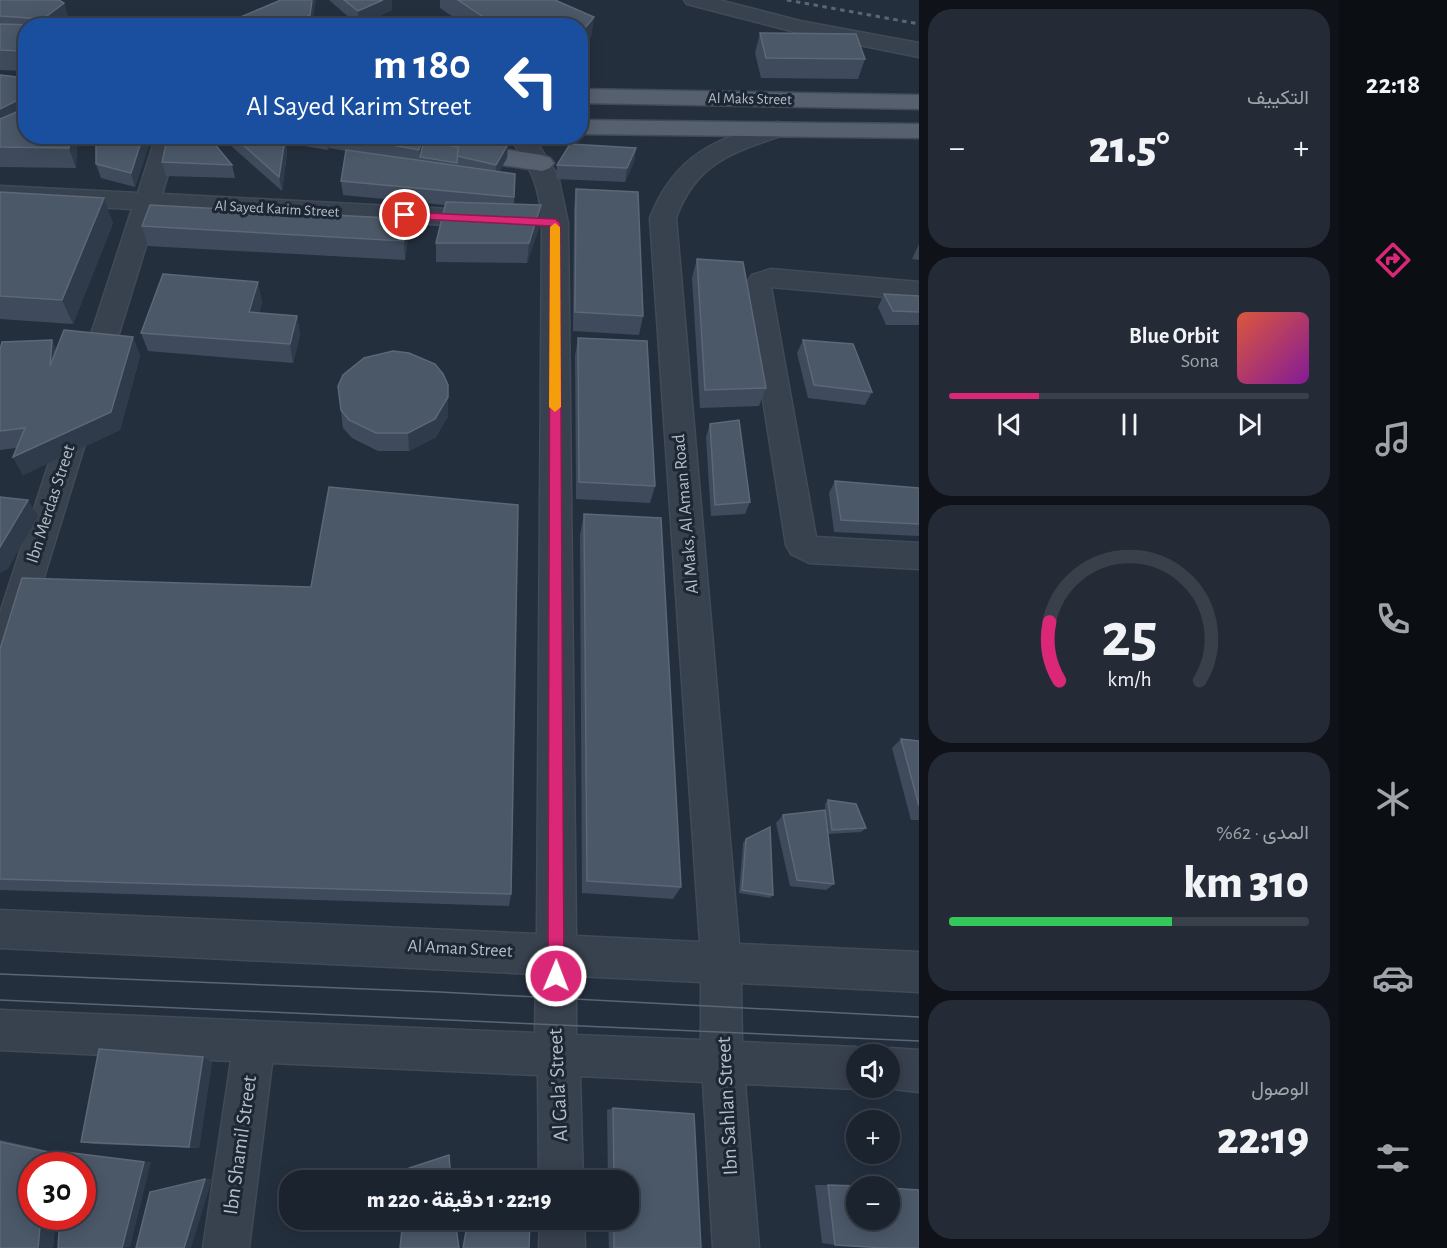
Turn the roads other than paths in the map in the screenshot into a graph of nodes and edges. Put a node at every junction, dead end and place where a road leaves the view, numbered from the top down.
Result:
1 (694, 0) edge
2 (919, 50) edge
3 (588, 96) edge
4 (919, 102) edge
5 (588, 127) edge
6 (778, 129) junction
7 (919, 131) edge
8 (165, 144) edge
9 (413, 144) edge
10 (527, 144) edge
11 (542, 163) junction
12 (0, 194) edge
13 (147, 202) junction
14 (532, 221) junction
15 (919, 291) edge
16 (11, 527) edge
17 (43, 529) junction
18 (919, 556) edge
19 (0, 665) edge
20 (0, 929) edge
21 (557, 953) junction
22 (721, 964) junction
23 (919, 972) edge
24 (0, 1030) edge
25 (254, 1041) junction
26 (559, 1054) junction
27 (722, 1061) junction
28 (846, 1067) edge
29 (900, 1070) edge
30 (919, 1071) edge
31 (561, 1170) edge
32 (562, 1230) edge
33 (225, 1248) edge
34 (562, 1248) edge
35 (736, 1248) edge

1 - 2 street
3 - 4 main road, Al Maks Street
5 - 6 main road, Al Maks Street
6 - 7 main road, Al Maks Street
6 - 22 street, Al Maks, Al Aman Road
8 - 13 street, Ibn Merdas Street
9 - 11 main road
10 - 11 street
11 - 14 street
12 - 13 street, Al Sayed Karim Street
13 - 14 street, Al Sayed Karim Street
13 - 17 street, Ibn Merdas Street
14 - 21 street
15 - 18 street
16 - 17 street
17 - 19 street, Ibn Merdas Street
20 - 21 street, Al Aman Street
21 - 22 street, Al Aman Street
21 - 26 street, Al Gala' Street
22 - 23 street, Al Aman Street
22 - 27 street, Ibn Sahlan Street
24 - 25 street
25 - 26 street
25 - 33 street, Ibn Shamil Street
26 - 27 street
26 - 31 street, Al Gala' Street
27 - 28 street
27 - 35 street, Ibn Sahlan Street
29 - 30 street
32 - 34 street

